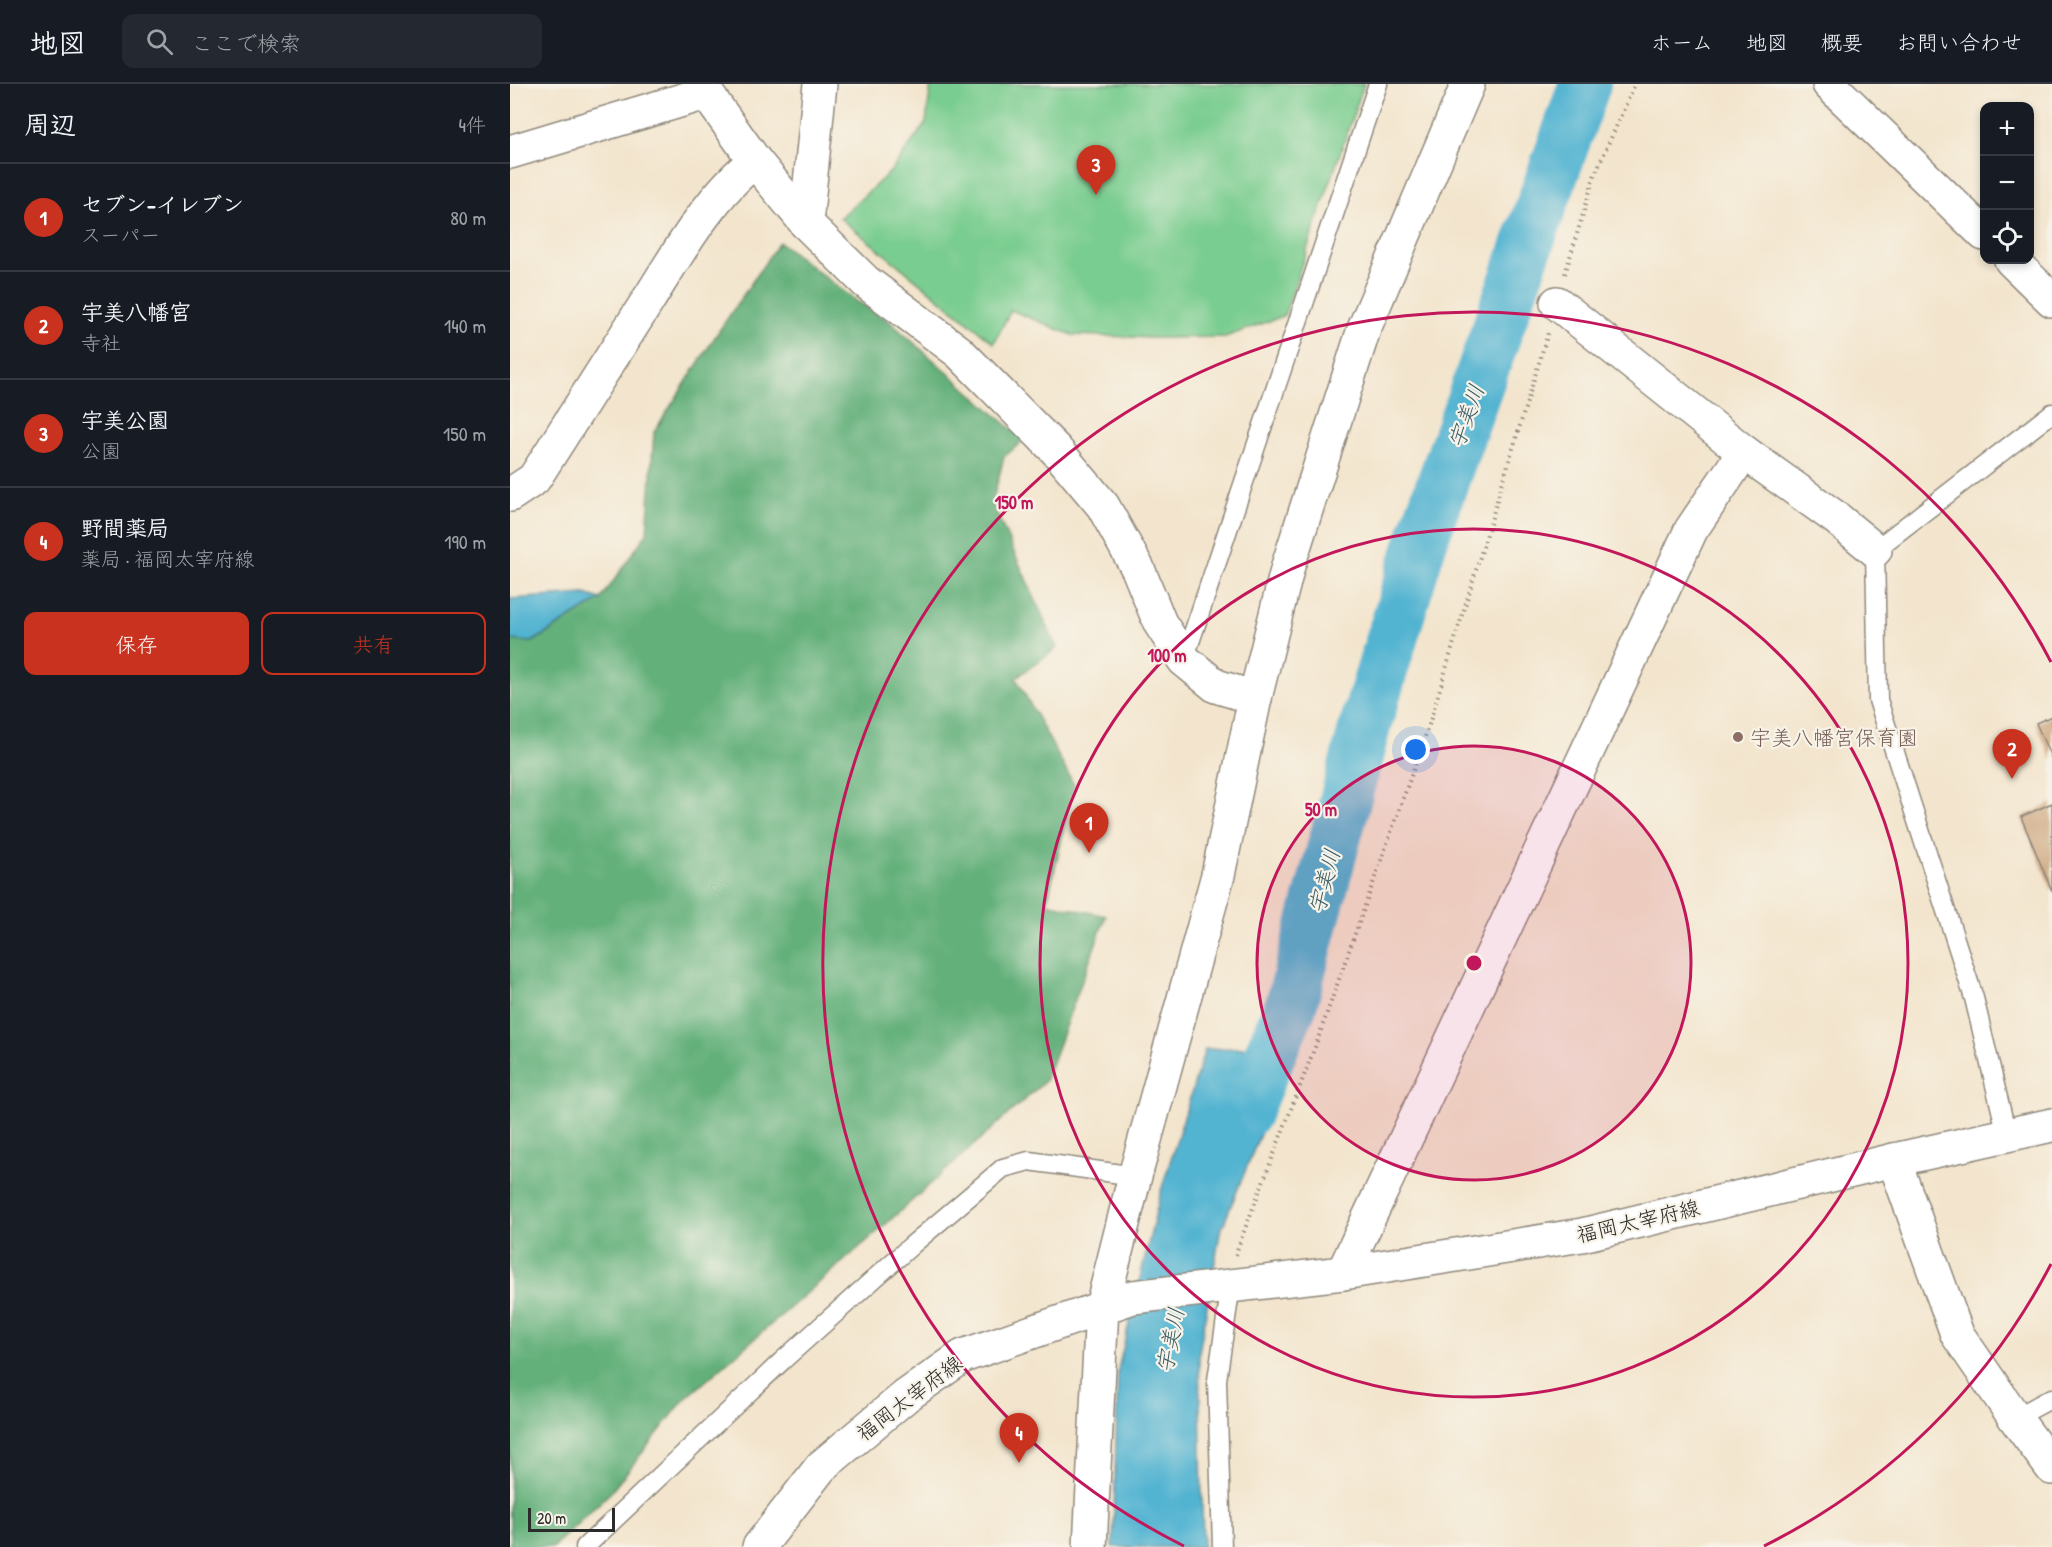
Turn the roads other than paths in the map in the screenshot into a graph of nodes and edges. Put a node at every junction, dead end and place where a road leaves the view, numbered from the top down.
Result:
1 (820, 84) edge
2 (1378, 84) edge
3 (1468, 84) edge
4 (1829, 84) edge
5 (703, 88) edge
6 (510, 152) edge
7 (755, 161) junction
8 (806, 224) junction
9 (1980, 230) edge
10 (2014, 264) edge
11 (2052, 300) edge
12 (1557, 303) road end
13 (2052, 413) edge
14 (1744, 452) junction
15 (510, 495) edge
16 (1875, 550) junction
17 (1184, 660) junction
18 (1255, 698) junction
19 (2052, 1125) edge
20 (2007, 1135) junction
21 (1894, 1160) junction
22 (1135, 1176) junction
23 (1343, 1273) junction
24 (1225, 1286) junction
25 (1102, 1307) junction
26 (2052, 1398) edge
27 (2015, 1418) junction
28 (2052, 1468) edge
29 (585, 1547) edge
30 (759, 1547) edge
31 (1090, 1547) edge
32 (1222, 1547) edge

1 - 8 street
2 - 17 lane
3 - 18 street
4 - 9 street
5 - 6 street
5 - 7 street
7 - 8 street
7 - 15 street
8 - 17 street
10 - 11 street
12 - 14 street
13 - 16 lane
14 - 16 street
14 - 23 street
16 - 20 lane
17 - 18 street
18 - 22 street
19 - 20 street, 福岡太宰府線
20 - 21 street, 福岡太宰府線
21 - 23 street, 福岡太宰府線
21 - 27 street
22 - 25 street
22 - 29 lane
23 - 24 street, 福岡太宰府線
24 - 25 street, 福岡太宰府線
24 - 32 lane
25 - 30 street, 福岡太宰府線
25 - 31 street
26 - 27 lane
27 - 28 street

